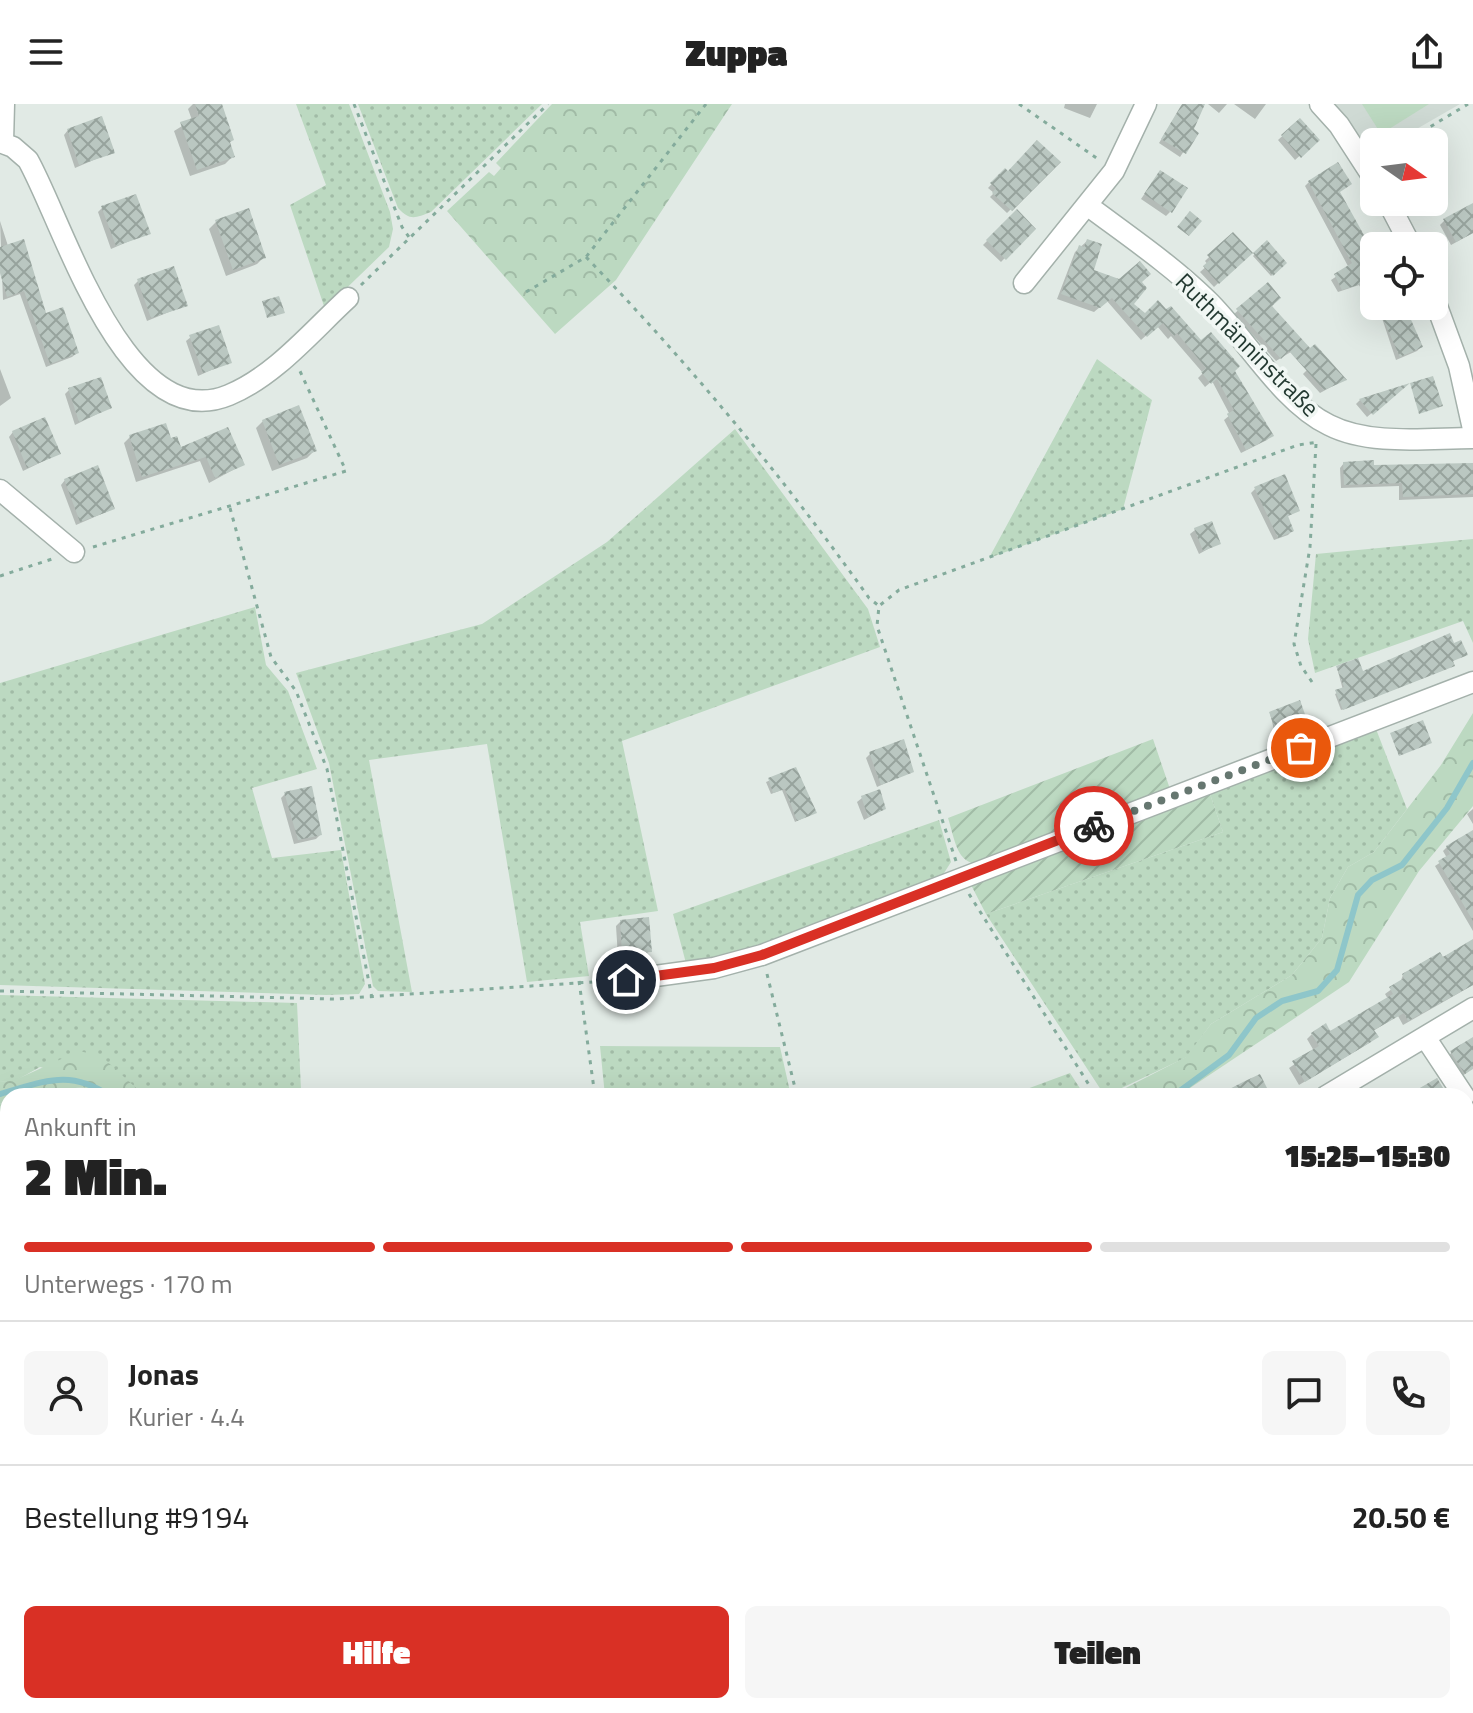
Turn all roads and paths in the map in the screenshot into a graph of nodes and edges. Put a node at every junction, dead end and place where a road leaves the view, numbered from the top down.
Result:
1 (4, 104) edge
2 (354, 104) edge
3 (548, 104) edge
4 (706, 104) edge
5 (1019, 104) edge
6 (1146, 104) edge
7 (1320, 104) edge
8 (1468, 104) edge
9 (1428, 128) edge
10 (2, 142) edge
11 (1360, 157) edge
12 (1114, 171) junction
13 (1087, 205) junction
14 (409, 237) junction
15 (586, 257) junction
16 (1024, 283) dead end
17 (526, 292) dead end
18 (348, 298) joint
19 (1442, 320) edge
20 (291, 351) junction
21 (1328, 425) junction
22 (1473, 429) edge
23 (1473, 438) edge
24 (1316, 444) junction
25 (0, 490) edge
26 (230, 508) junction
27 (74, 552) junction
28 (0, 576) edge
29 (879, 606) junction
30 (1312, 682) dead end
31 (1473, 682) edge
32 (962, 876) junction
33 (762, 955) junction
34 (626, 980) joint
35 (579, 981) junction
36 (0, 991) edge
37 (372, 998) junction
38 (1473, 1008) edge
39 (1425, 1037) junction
40 (594, 1088) edge
41 (795, 1088) edge
42 (1091, 1088) edge
43 (1339, 1088) edge
44 (1458, 1088) edge

1 - 10 street
2 - 14 path
3 - 14 path
4 - 15 path
5 - 12 path
6 - 12 street
7 - 11 street
8 - 9 path
10 - 20 street
12 - 13 street
13 - 16 street
13 - 21 street, Ruthmänninstraße
14 - 18 path
15 - 17 path
15 - 29 path
18 - 20 street
19 - 22 street
20 - 26 path
21 - 23 street, Ruthmänninstraße
21 - 24 path
24 - 29 path
24 - 30 path
25 - 27 street
26 - 27 path
26 - 37 path
27 - 28 path
29 - 32 path
31 - 32 street
32 - 33 street
32 - 42 path
33 - 34 street
33 - 41 path
34 - 35 path
35 - 37 path
35 - 40 path
36 - 37 path
38 - 39 street
39 - 43 street
39 - 44 street

